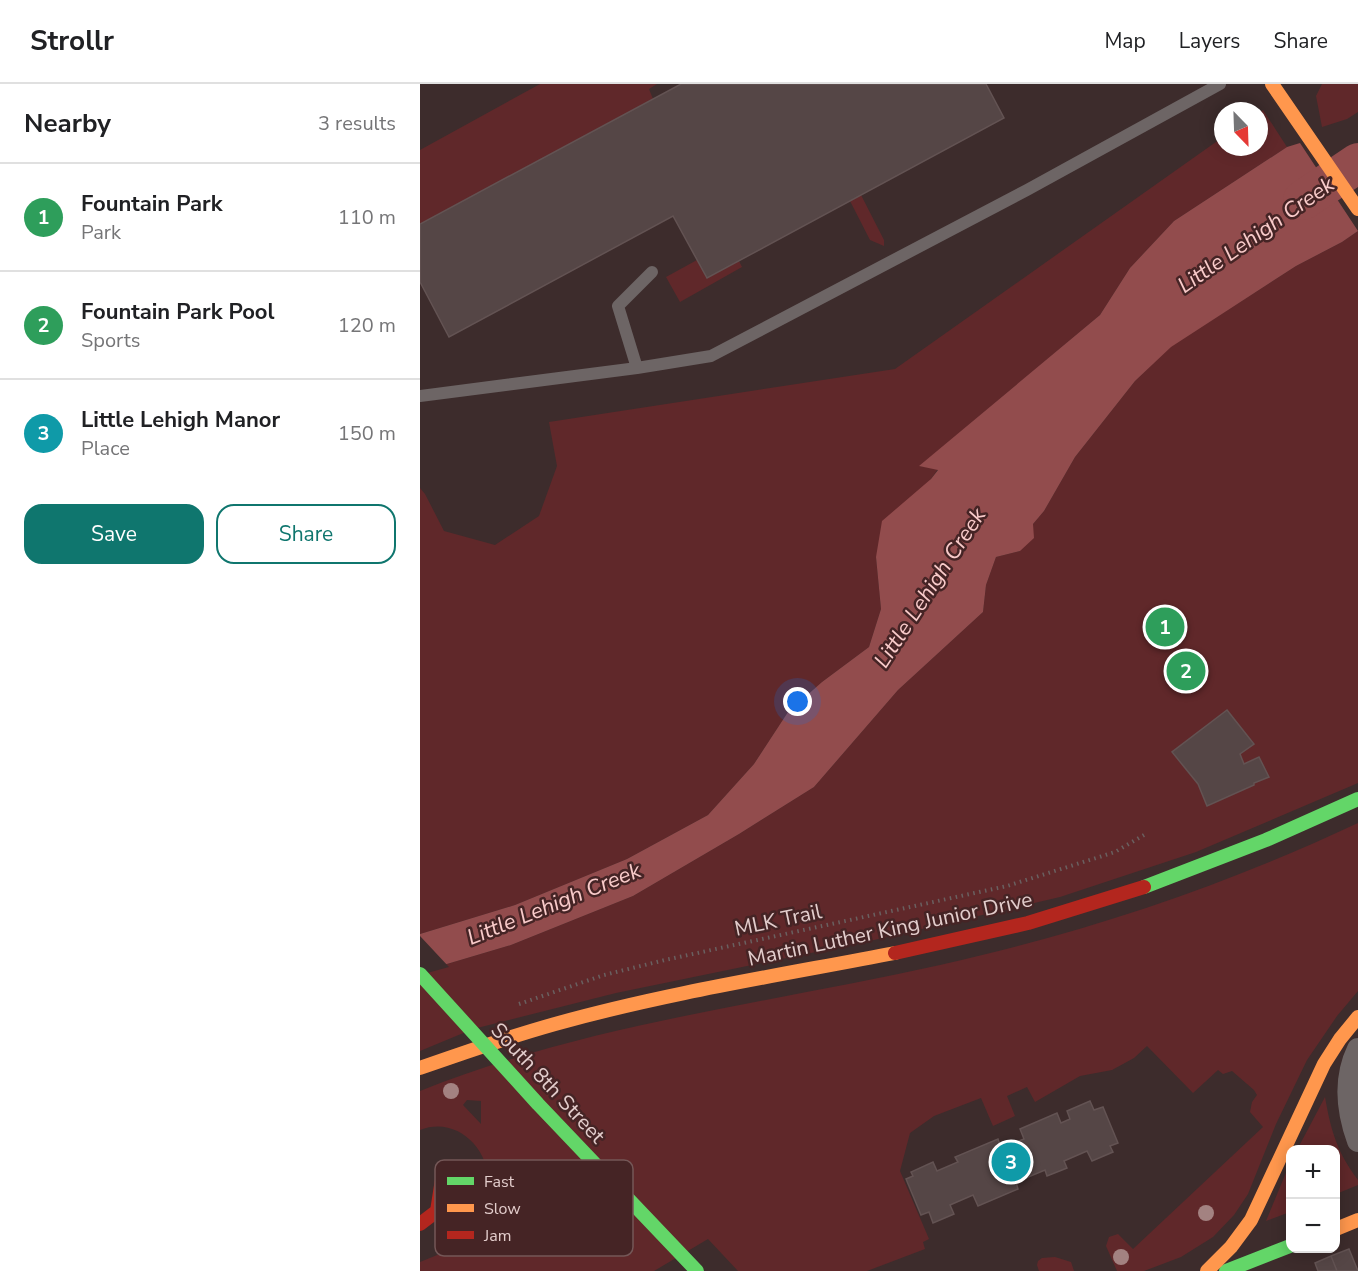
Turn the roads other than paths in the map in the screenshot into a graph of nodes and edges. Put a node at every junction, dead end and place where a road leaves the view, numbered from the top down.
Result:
1 (1220, 84) edge
2 (1272, 84) edge
3 (1358, 209) edge
4 (652, 272) dead end
5 (637, 368) junction
6 (420, 396) edge
7 (1358, 799) edge
8 (420, 974) edge
9 (1358, 1017) edge
10 (1358, 1049) edge
11 (420, 1068) edge
12 (1358, 1141) edge
13 (591, 1160) edge
14 (633, 1204) edge
15 (435, 1213) edge
16 (1358, 1220) edge
17 (420, 1224) edge
18 (1340, 1227) edge
19 (1286, 1248) edge
20 (697, 1271) edge
21 (1207, 1271) edge
22 (1226, 1271) edge

1 - 5 lane
2 - 3 main road
4 - 5 lane
5 - 6 lane
7 - 11 main road, Martin Luther King Junior Drive
8 - 13 main road, South 8th Street, bridge
9 - 21 main road
10 - 12 street
14 - 20 main road, South 8th Street, bridge
15 - 17 main road
16 - 18 main road
19 - 22 main road

